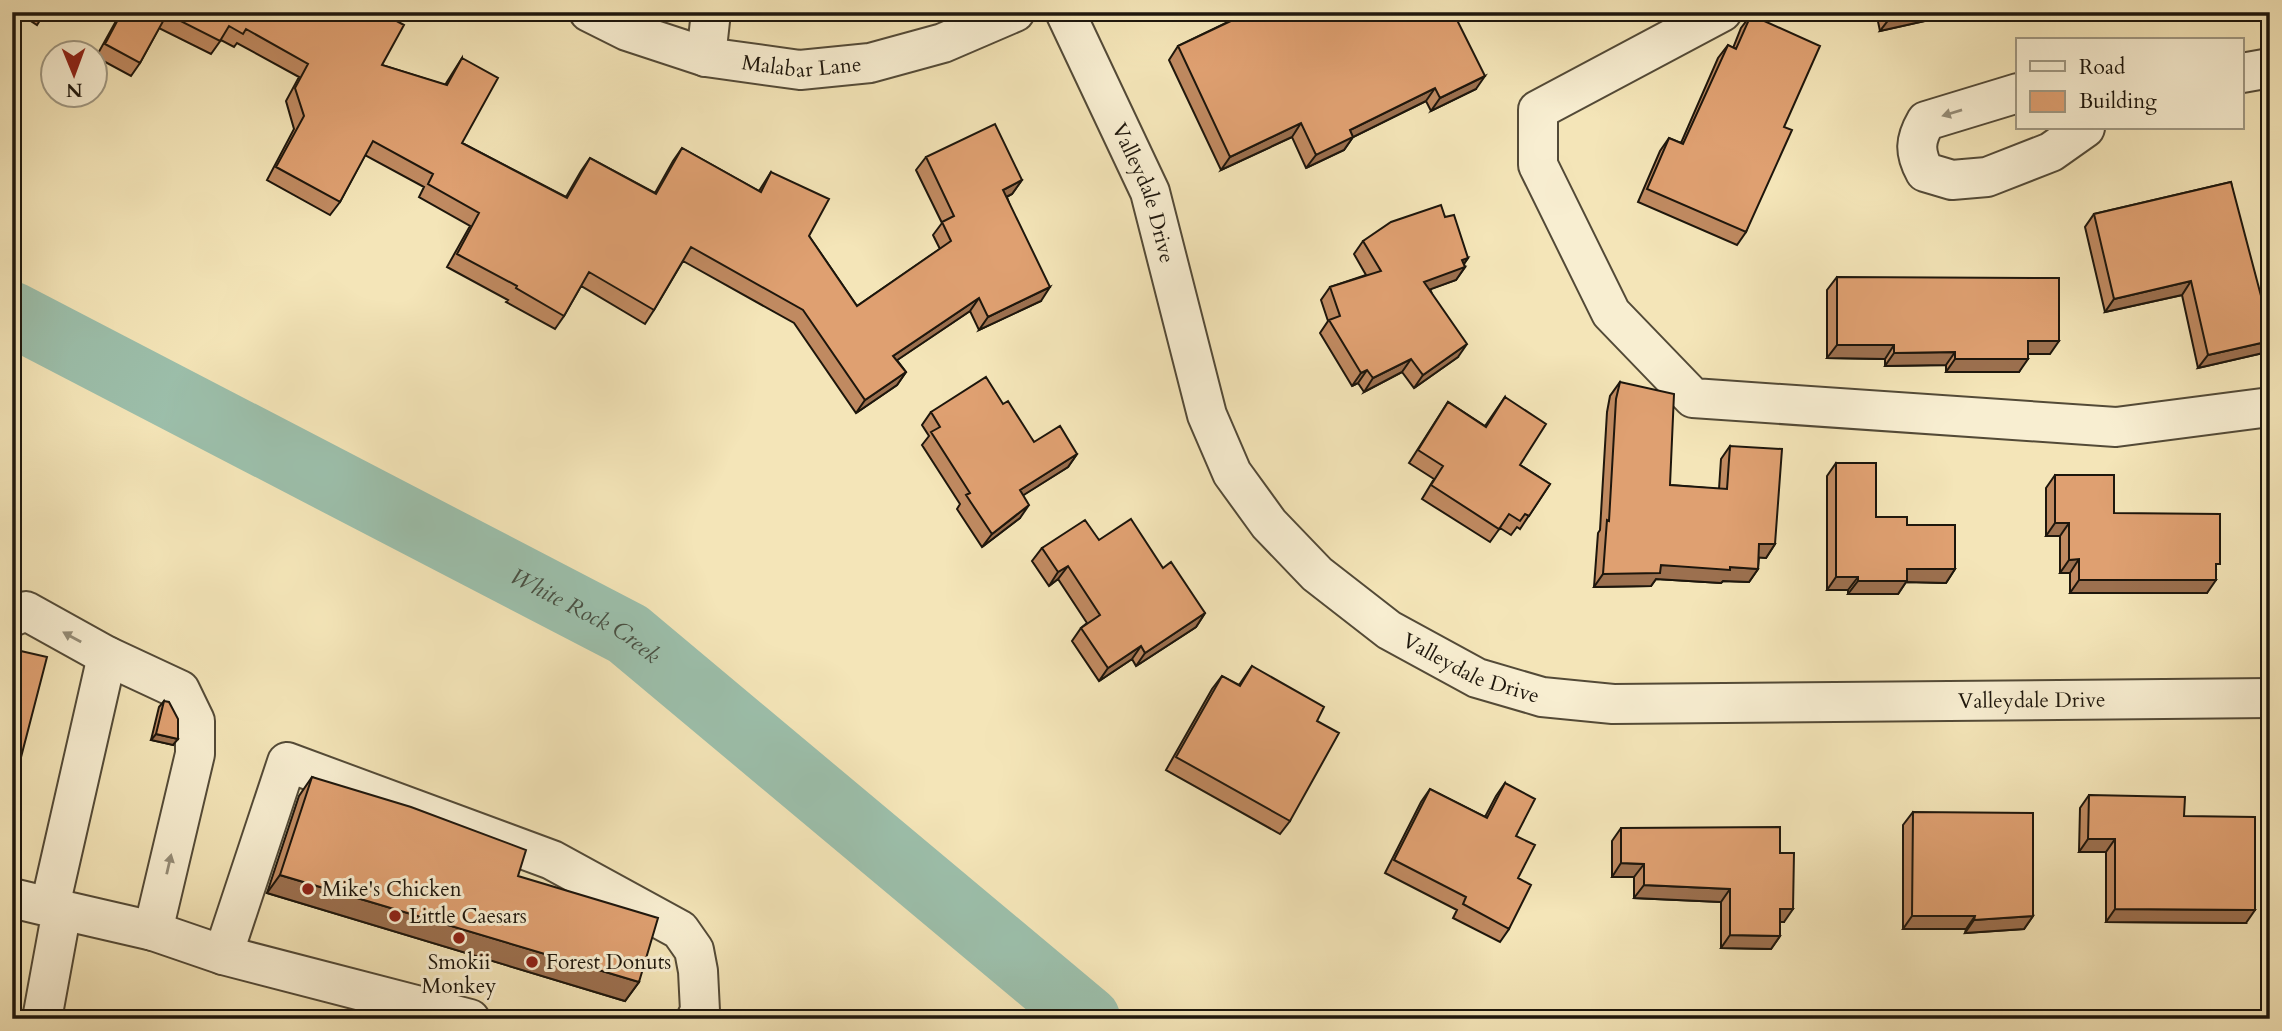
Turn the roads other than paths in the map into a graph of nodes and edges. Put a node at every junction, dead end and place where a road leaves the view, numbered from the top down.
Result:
1 (589, 12) edge
2 (711, 12) edge
3 (1015, 12) edge
4 (1065, 12) edge
5 (1722, 12) edge
6 (706, 57) junction
7 (2270, 68) edge
8 (2244, 73) edge
9 (2016, 94) edge
10 (2082, 130) edge
11 (2270, 407) edge
12 (12, 617) edge
13 (107, 656) junction
14 (2270, 698) edge
15 (12, 898) edge
16 (56, 908) junction
17 (153, 931) junction
18 (223, 955) junction
19 (42, 1019) edge
20 (470, 1019) edge
21 (696, 1019) edge

1 - 6 street, Malabar Lane
2 - 6 street
3 - 6 street, Malabar Lane
4 - 14 street, Valleydale Drive
5 - 11 street
7 - 8 street
9 -> 10 street
13 -> 12 street
13 - 16 street
17 -> 13 street
15 - 16 street
16 - 17 street
16 - 19 street
17 - 18 street
18 - 20 street
18 - 21 street

